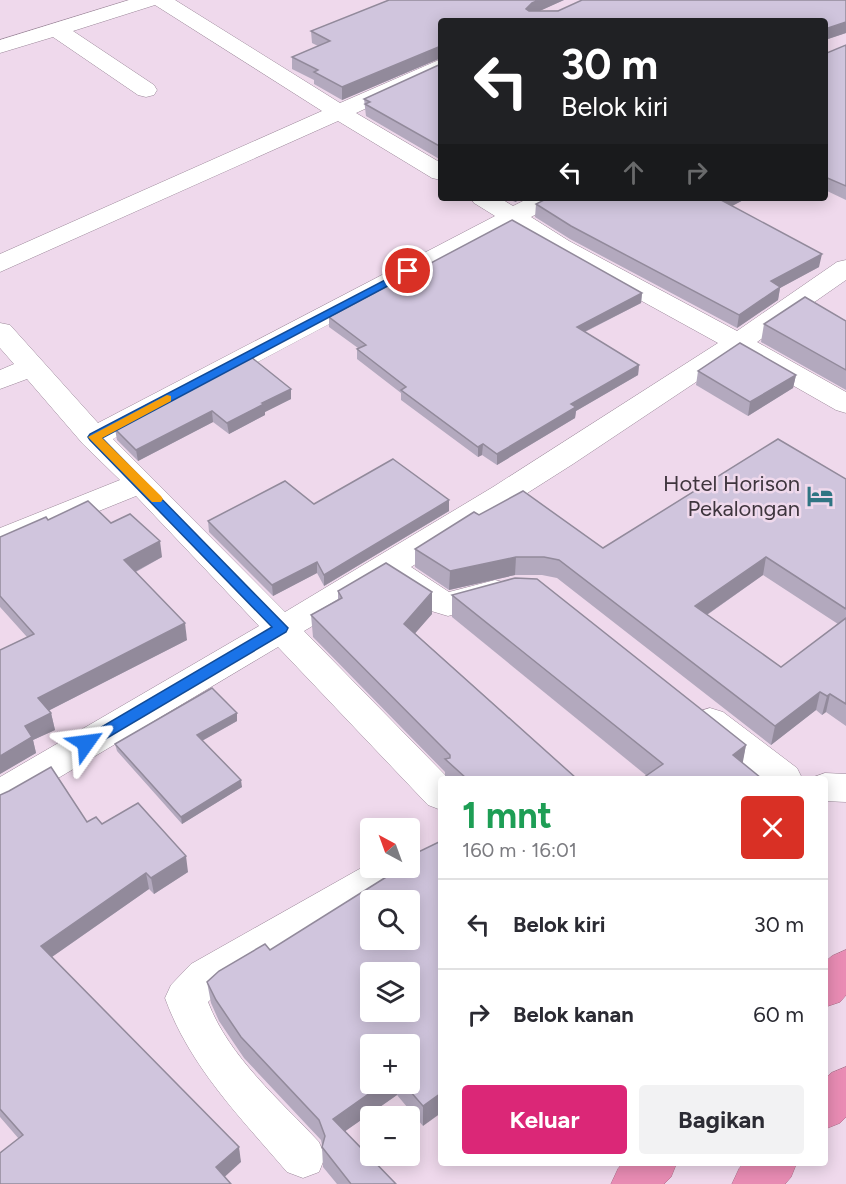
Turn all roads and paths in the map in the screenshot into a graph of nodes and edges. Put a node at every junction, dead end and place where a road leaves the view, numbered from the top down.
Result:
1 (150, 0) edge
2 (161, 0) edge
3 (57, 30) junction
4 (0, 47) edge
5 (438, 67) edge
6 (146, 90) dead end
7 (339, 112) junction
8 (438, 171) edge
9 (488, 201) edge
10 (542, 201) edge
11 (513, 216) junction
12 (0, 264) edge
13 (846, 268) edge
14 (0, 331) edge
15 (739, 343) junction
16 (33, 368) junction
17 (0, 380) edge
18 (846, 404) edge
19 (94, 437) junction
20 (141, 483) junction
21 (0, 540) edge
22 (387, 566) junction
23 (524, 587) edge
24 (281, 628) junction
25 (687, 703) edge
26 (781, 776) edge
27 (828, 787) edge
28 (846, 788) edge
29 (438, 792) edge
30 (0, 795) edge
31 (377, 878) edge
32 (846, 968) edge
33 (828, 986) edge
34 (846, 1087) edge
35 (828, 1106) edge
36 (303, 1157) dead end
37 (651, 1166) edge
38 (771, 1166) edge
39 (634, 1184) edge
40 (754, 1184) edge

1 - 3 street
2 - 7 street
3 - 4 street
3 - 6 street
5 - 7 street
7 - 8 street
7 - 12 street
9 - 11 street
10 - 11 street
11 - 15 street
11 - 19 street
13 - 15 street
14 - 16 street
15 - 18 street
15 - 22 street
16 - 17 street
16 - 19 street
19 - 20 street
20 - 21 street
20 - 24 street
22 - 23 street
22 - 24 street
24 - 29 street
24 - 30 street
25 - 26 street
27 - 28 street
31 - 36 street
32 - 33 highway
34 - 35 highway
37 - 39 highway
38 - 40 highway

